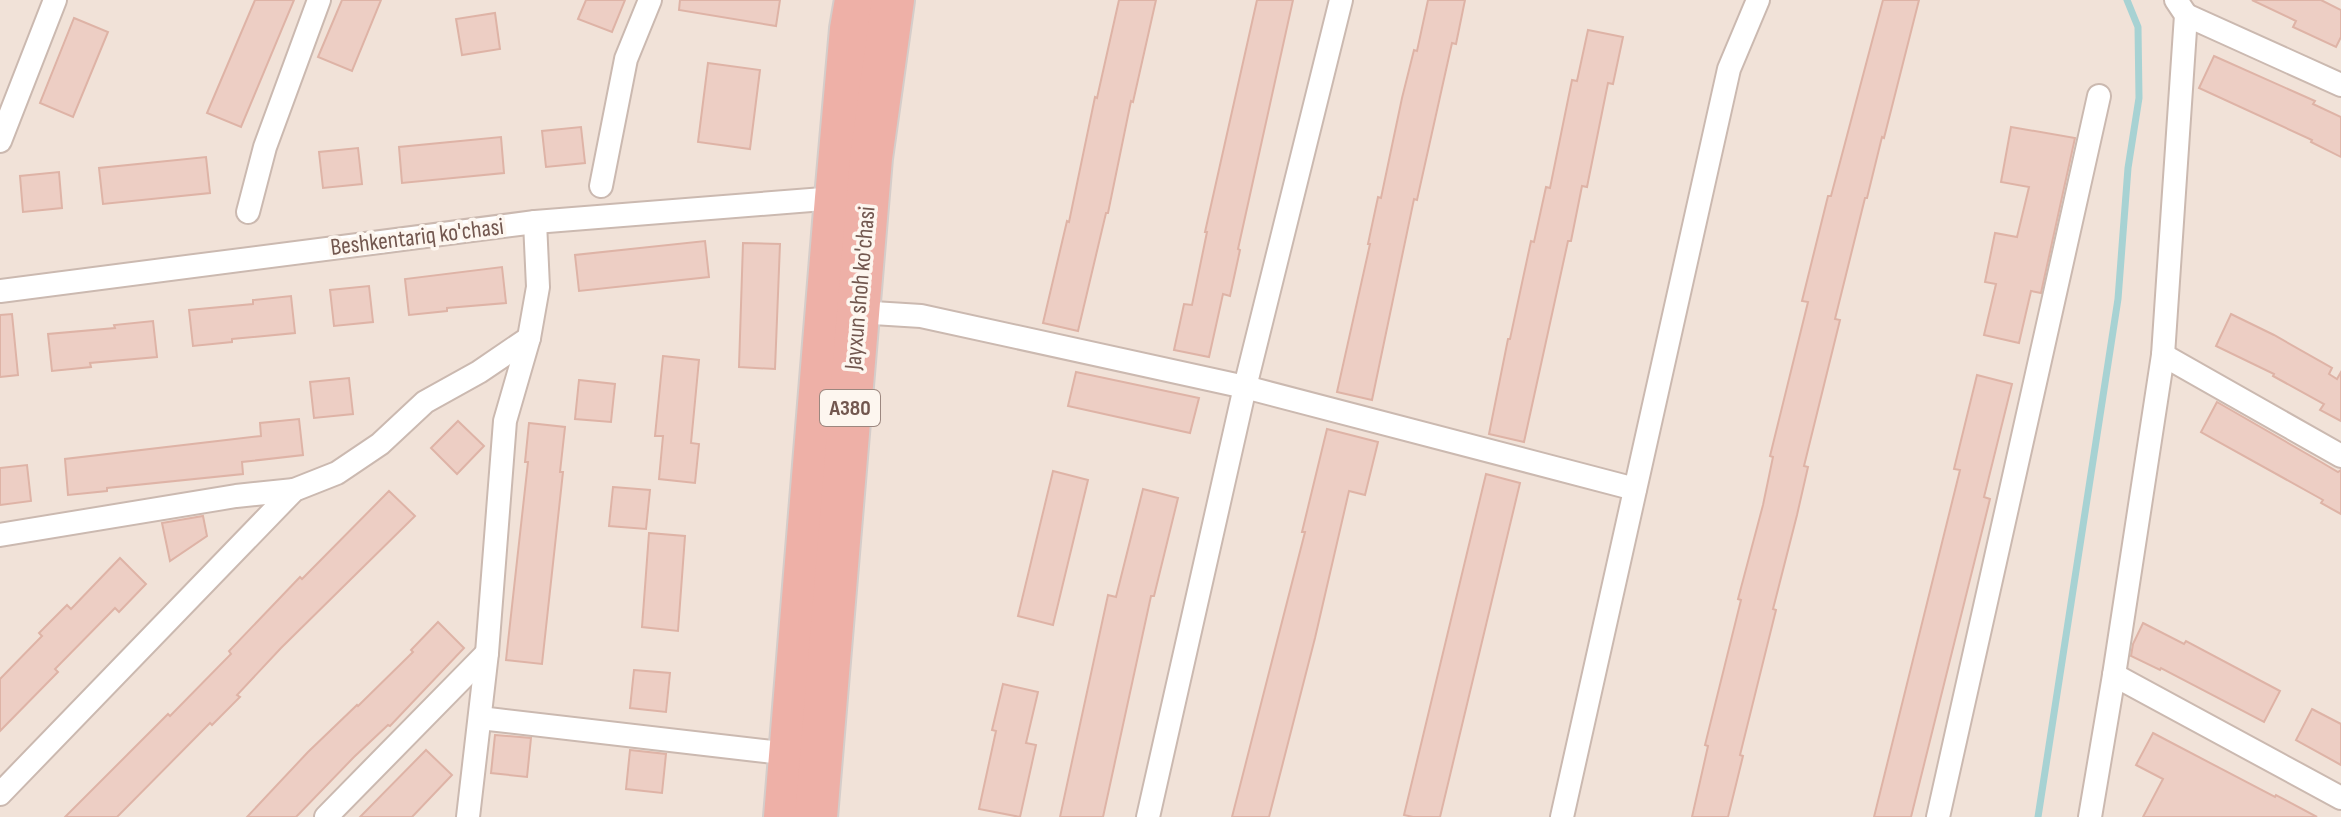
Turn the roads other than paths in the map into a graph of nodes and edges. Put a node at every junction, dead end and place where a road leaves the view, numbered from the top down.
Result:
1 (55, 0) edge
2 (319, 0) edge
3 (650, 0) edge
4 (856, 0) edge
5 (893, 0) edge
6 (1341, 0) edge
7 (1758, 0) edge
8 (2181, 7) edge
9 (2341, 85) edge
10 (2099, 96) dead end
11 (0, 141) edge
12 (601, 186) dead end
13 (836, 198) junction
14 (248, 212) dead end
15 (535, 222) junction
16 (0, 291) edge
17 (857, 312) junction
18 (529, 338) junction
19 (2163, 355) junction
20 (1245, 387) junction
21 (2341, 456) edge
22 (1635, 489) junction
23 (294, 490) junction
24 (0, 535) edge
25 (487, 653) junction
26 (2114, 675) junction
27 (480, 718) junction
28 (790, 754) junction
29 (0, 794) edge
30 (2341, 798) edge
31 (326, 817) edge
32 (468, 817) edge
33 (785, 817) edge
34 (816, 817) edge
35 (1148, 817) edge
36 (1562, 817) edge
37 (1938, 817) edge
38 (2090, 817) edge

1 - 11 street
2 - 14 street
3 - 12 street
4 - 13 highway, Jayxun shoh ko'chasi / A380
5 - 17 highway, Jayxun shoh ko'chasi / A380
6 - 20 street
7 - 22 street
8 - 9 street
8 - 19 street
10 - 37 street
13 - 15 street, Beshkentariq ko'chasi
13 - 28 highway, Jayxun shoh ko'chasi / A380
15 - 16 street, Beshkentariq ko'chasi
15 - 18 street
17 - 20 street
17 - 34 highway, Jayxun shoh ko'chasi / A380
18 - 23 street
18 - 25 street
19 - 21 street
19 - 26 street
20 - 22 street
20 - 35 street
22 - 36 street
23 - 24 street
23 - 29 street
25 - 27 street
25 - 31 street
26 - 30 street
26 - 38 street
27 - 28 street
27 - 32 street
28 - 33 highway, Jayxun shoh ko'chasi / A380

